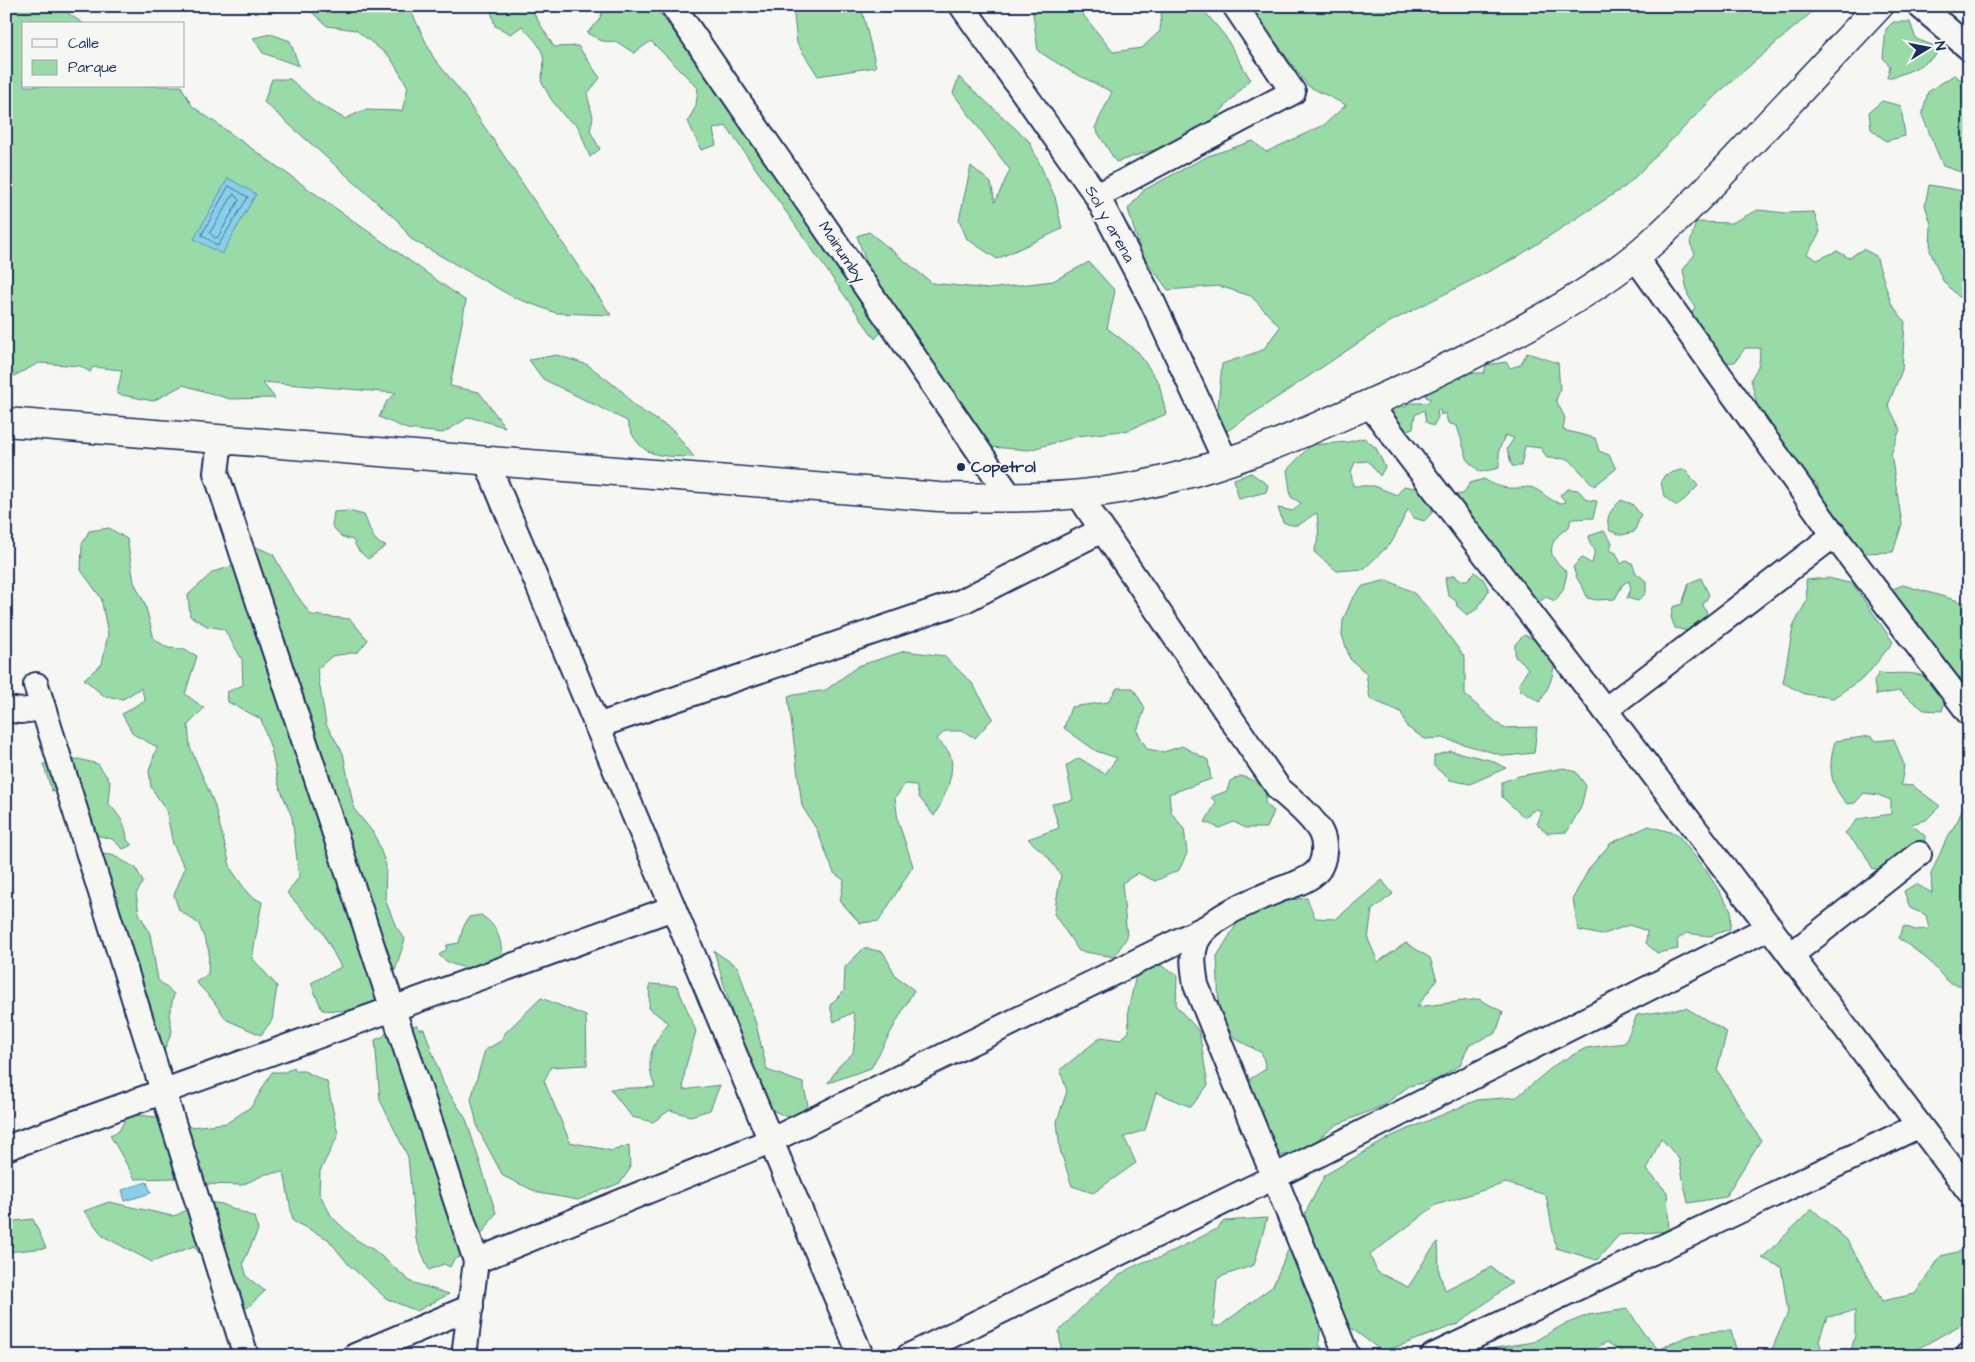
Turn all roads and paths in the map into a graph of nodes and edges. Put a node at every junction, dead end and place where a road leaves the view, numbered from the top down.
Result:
1 (673, 6) edge
2 (962, 6) edge
3 (1235, 6) edge
4 (1879, 6) edge
5 (1920, 6) edge
6 (1969, 48) edge
7 (1097, 196) junction
8 (1635, 257) junction
9 (1369, 404) junction
10 (6, 422) edge
11 (220, 440) junction
12 (487, 462) junction
13 (1226, 462) junction
14 (1078, 494) junction
15 (1011, 498) junction
16 (1102, 530) junction
17 (1834, 535) junction
18 (36, 684) dead end
19 (43, 708) junction
20 (6, 709) edge
21 (1605, 710) junction
22 (1969, 713) edge
23 (597, 726) junction
24 (1918, 854) dead end
25 (673, 908) junction
26 (1207, 927) junction
27 (1770, 927) junction
28 (1791, 956) junction
29 (394, 1008) junction
30 (162, 1092) junction
31 (1918, 1126) junction
32 (770, 1141) junction
33 (6, 1148) edge
34 (1274, 1177) junction
35 (1969, 1191) edge
36 (476, 1261) junction
37 (471, 1307) junction
38 (246, 1356) edge
39 (356, 1356) edge
40 (464, 1356) edge
41 (861, 1356) edge
42 (909, 1356) edge
43 (1347, 1356) edge
44 (1433, 1356) edge

1 - 15 street, Mainumby
2 - 7 street, Sol y arena
3 - 7 street
4 - 8 main road
5 - 6 street
7 - 13 street, Sol y arena
8 - 9 main road
8 - 17 street
9 - 13 main road
9 - 21 street
10 - 11 main road
11 - 12 main road
11 - 29 street
12 - 15 main road
12 - 23 street
13 - 14 main road
14 - 15 main road
14 - 16 street
16 - 23 street
16 - 26 street
17 - 21 street
17 - 22 street
18 - 19 street
19 - 20 street
19 - 30 street
21 - 27 street
23 - 25 street
24 - 28 street
25 - 29 street
25 - 32 street
26 - 32 street
26 - 34 street
27 - 28 street
27 - 34 street
28 - 31 street
29 - 30 street
29 - 36 street
30 - 33 street
30 - 38 street
31 - 35 street
31 - 44 street
32 - 36 street
32 - 41 street
34 - 42 street
34 - 43 street
36 - 37 street
37 - 39 street
37 - 40 street

